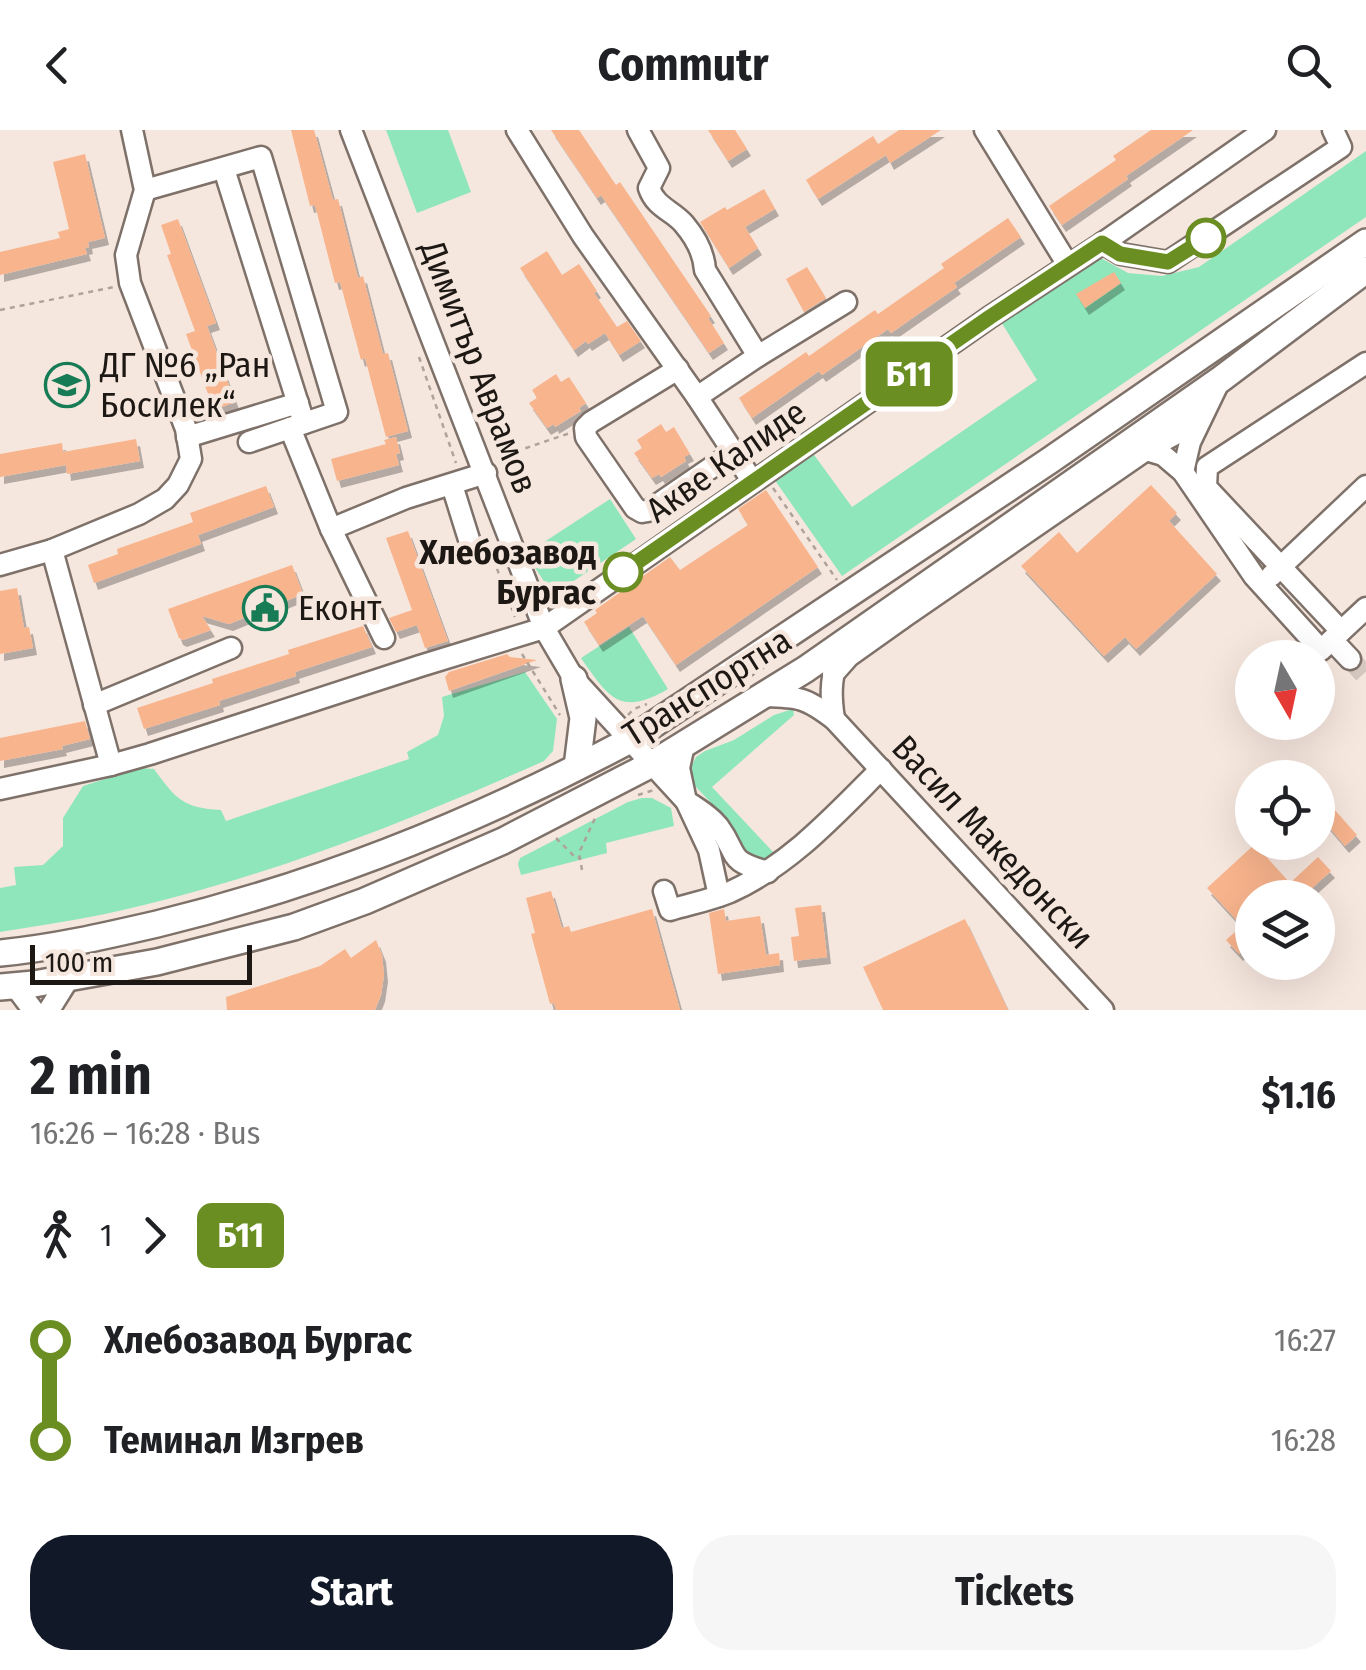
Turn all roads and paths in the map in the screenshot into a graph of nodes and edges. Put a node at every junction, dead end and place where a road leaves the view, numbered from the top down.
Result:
1 (132, 130) edge
2 (351, 130) edge
3 (517, 130) edge
4 (638, 130) edge
5 (985, 130) edge
6 (1265, 130) edge
7 (1334, 130) edge
8 (224, 168) junction
9 (145, 190) junction
10 (1366, 242) edge
11 (1102, 243) junction
12 (1068, 265) junction
13 (1366, 270) edge
14 (130, 283) junction
15 (846, 302) dead end
16 (0, 310) edge
17 (417, 352) dead end
18 (758, 356) junction
19 (1366, 363) edge
20 (678, 369) junction
21 (1220, 379) junction
22 (698, 397) junction
23 (1205, 407) junction
24 (298, 418) junction
25 (585, 428) junction
26 (187, 437) junction
27 (248, 442) dead end
28 (1146, 450) junction
29 (734, 452) junction
30 (484, 468) junction
31 (1183, 472) junction
32 (758, 478) junction
33 (458, 483) junction
34 (1366, 486) edge
35 (331, 529) junction
36 (481, 549) joint
37 (52, 550) junction
38 (0, 565) edge
39 (1281, 566) junction
40 (838, 582) dead end
41 (1262, 584) junction
42 (1366, 608) edge
43 (889, 619) junction
44 (544, 628) junction
45 (1336, 635) junction
46 (517, 637) junction
47 (384, 638) dead end
48 (846, 641) junction
49 (231, 648) dead end
50 (1350, 659) tunnel mouth
51 (833, 674) junction
52 (574, 678) junction
53 (764, 696) junction
54 (94, 704) junction
55 (647, 704) dead end
56 (563, 719) dead end
57 (834, 719) junction
58 (623, 732) junction
59 (684, 745) junction
60 (652, 764) junction
61 (111, 765) junction
62 (578, 767) junction
63 (881, 770) junction
64 (0, 789) edge
65 (686, 801) junction
66 (596, 814) dead end
67 (554, 837) dead end
68 (579, 858) junction
69 (734, 858) junction
70 (582, 870) dead end
71 (768, 872) junction
72 (664, 891) dead end
73 (726, 893) junction
74 (0, 953) edge
75 (69, 978) junction
76 (8, 987) edge
77 (32, 1010) edge
78 (49, 1010) edge
79 (1103, 1010) edge

1 - 9 street
2 - 30 street, Димитър Аврамов
3 - 20 street
4 - 18 street
5 - 12 street
6 - 11 street, Акве Калиде
7 - 11 street
8 - 9 street
8 - 24 street
8 - 24 street
9 - 14 street
10 - 58 main road, Транспортна
11 - 12 street, Акве Калиде
12 - 32 street, Акве Калиде
13 - 21 main road, Транспортна
14 - 16 path
14 - 26 street
15 - 18 street
17 - 33 path
18 - 22 street
19 - 39 street
20 - 22 street
20 - 25 street
21 - 23 street
21 - 43 main road, Транспортна
22 - 29 street
23 - 28 street
23 - 31 street
24 - 26 street
24 - 27 street
24 - 35 street
25 - 29 street
25 - 30 path
26 - 37 street
28 - 31 street
28 - 43 street
29 - 32 street
30 - 33 street
30 - 44 street, Димитър Аврамов
31 - 41 street
32 - 40 path
32 - 44 street, Акве Калиде
33 - 35 street
33 - 36 street
34 - 39 street
35 - 47 street
36 - 46 path
37 - 38 street
37 - 54 street
39 - 41 street
39 - 45 street
41 - 45 street
42 - 45 street
43 - 48 main road, Транспортна
43 - 51 street
44 - 46 street, Акве Калиде
44 - 52 street, Димитър Аврамов
45 - 50 street
46 - 56 path
46 - 61 street, Акве Калиде
48 - 51 street
48 - 53 main road, Транспортна
49 - 54 street
51 - 57 street
52 - 58 street, Димитър Аврамов
52 - 62 main road
53 - 57 street
53 - 59 main road, Транспортна
54 - 61 street
55 - 58 path
57 - 63 street, Васил Македонски
58 - 60 street, Димитър Аврамов
58 - 62 main road, Транспортна
59 - 60 main road, Транспортна
59 - 65 street
60 - 65 street, Димитър Аврамов
60 - 75 main road, Транспортна
61 - 64 street, Акве Калиде
62 - 74 main road, Транспортна
63 - 71 street
63 - 79 street, Васил Македонски
65 - 69 street
65 - 73 street
66 - 68 path
67 - 68 path
68 - 70 path
69 - 71 street
69 - 73 street
71 - 73 street
72 - 73 street
75 - 76 main road, Транспортна
75 - 78 street
76 - 77 street

